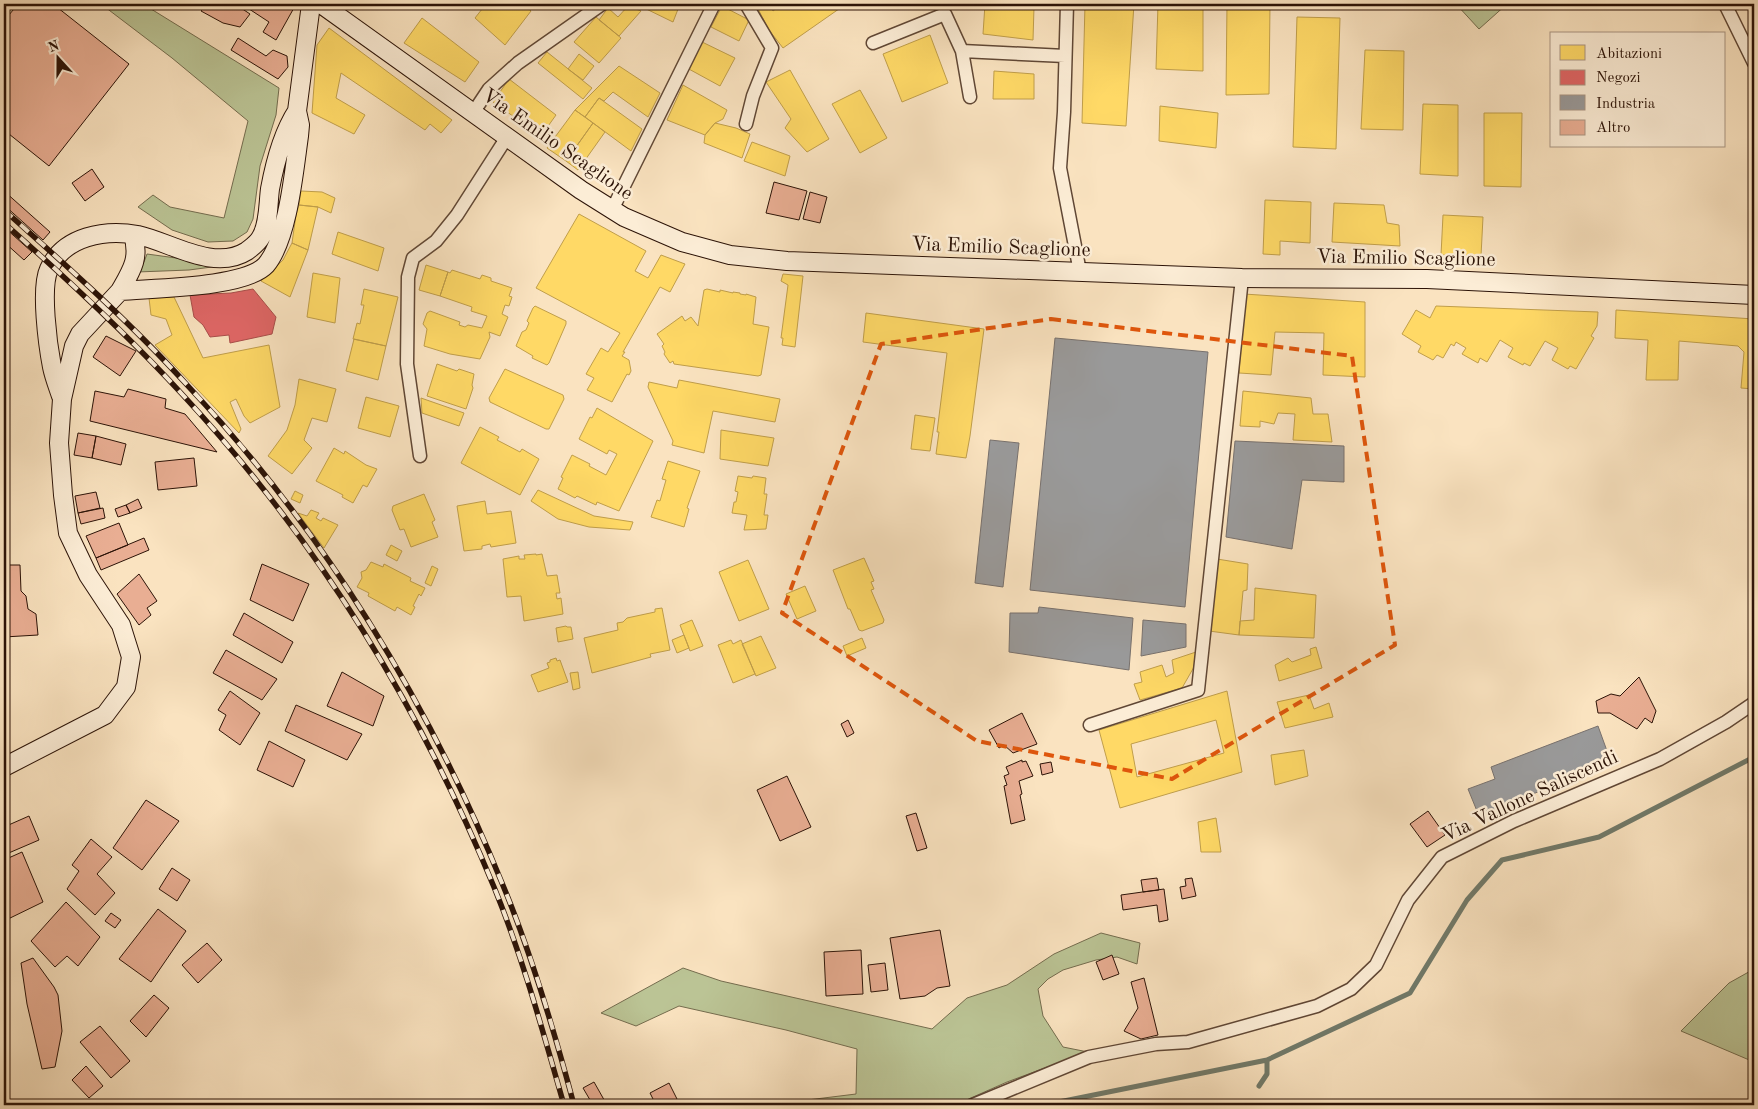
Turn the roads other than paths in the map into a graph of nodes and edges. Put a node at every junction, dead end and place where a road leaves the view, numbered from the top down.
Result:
1 (311, 4) edge
2 (321, 4) edge
3 (602, 4) edge
4 (714, 4) edge
5 (746, 4) edge
6 (1067, 4) edge
7 (1725, 4) edge
8 (873, 43) dead end
9 (962, 51) junction
10 (1065, 56) junction
11 (1754, 63) edge
12 (970, 97) dead end
13 (298, 111) junction
14 (473, 113) junction
15 (746, 124) dead end
16 (507, 137) junction
17 (612, 210) junction
18 (133, 234) junction
19 (1080, 272) junction
20 (1242, 278) junction
21 (120, 290) junction
22 (1754, 295) edge
23 (62, 399) junction
24 (420, 456) dead end
25 (1754, 703) edge
26 (1090, 725) dead end
27 (4, 766) edge
28 (973, 1105) edge

1 - 13 main road
2 - 14 main road, Via Emilio Scaglione
3 - 14 street
4 - 17 street
5 - 15 street
6 - 10 street
7 - 11 street
8 - 9 street
9 - 10 street
9 - 12 street
10 - 19 street
13 - 18 main road
13 - 21 main road
14 - 16 main road, Via Emilio Scaglione
16 - 17 main road, Via Emilio Scaglione
16 - 24 street
17 - 19 main road, Via Emilio Scaglione
18 - 21 main road
18 - 23 main road
19 - 20 main road, Via Emilio Scaglione
20 - 22 main road, Via Emilio Scaglione
20 - 26 street
21 - 23 main road
23 - 27 main road
25 - 28 street, Via Vallone Saliscendi

